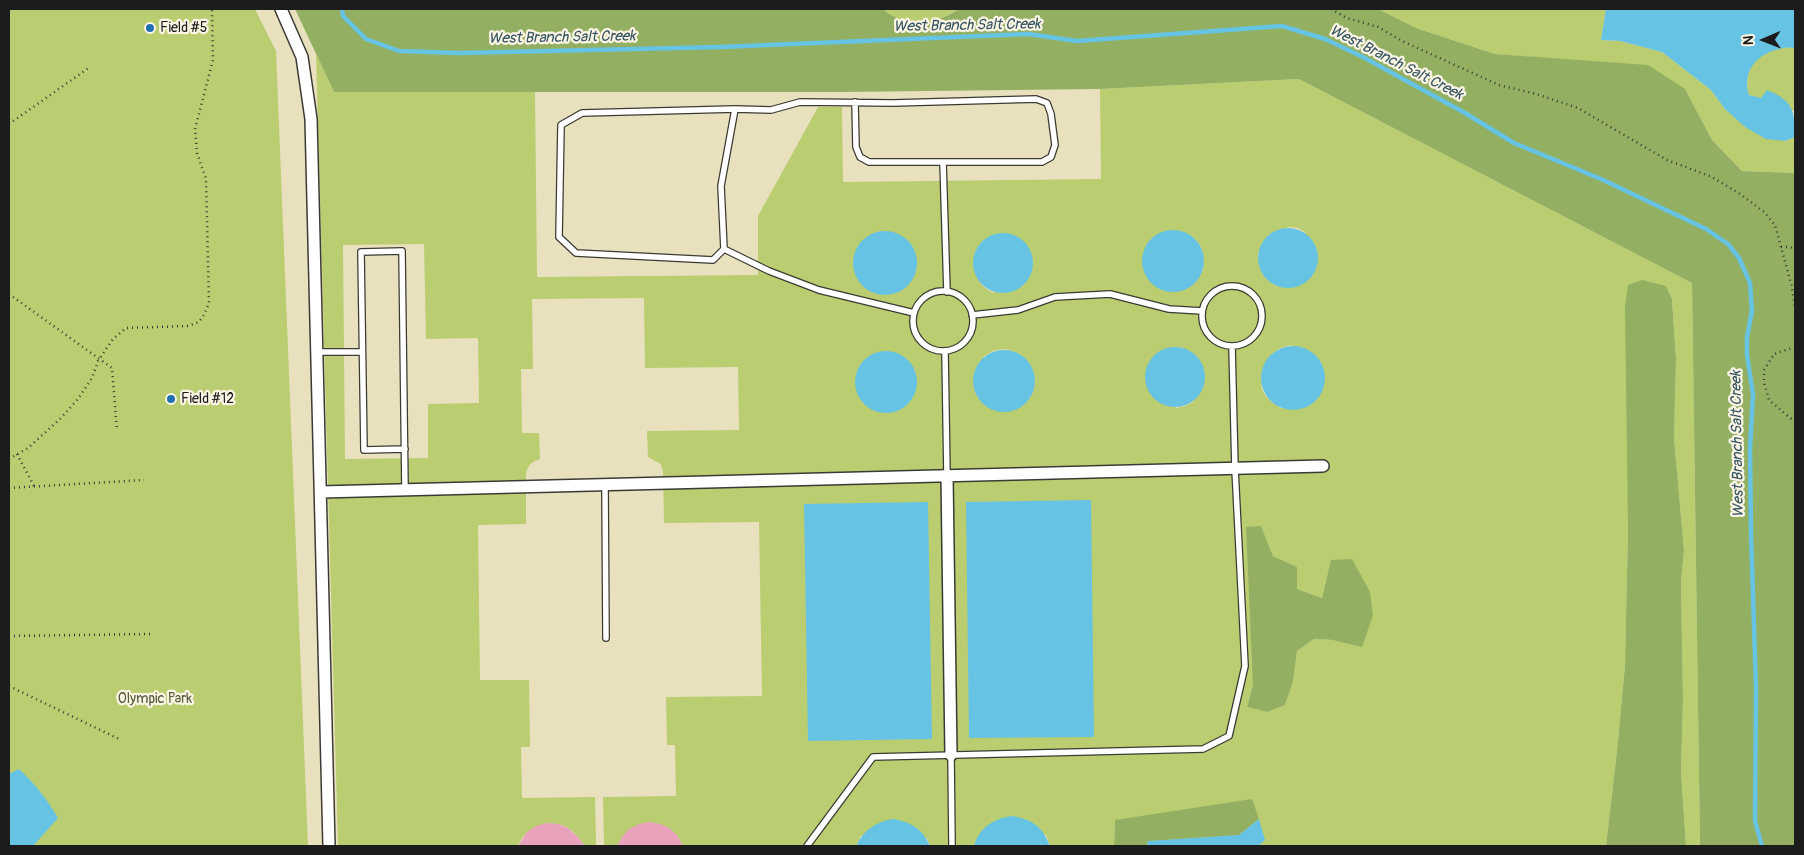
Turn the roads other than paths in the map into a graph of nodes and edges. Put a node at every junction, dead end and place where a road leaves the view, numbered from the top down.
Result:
1 (281, 9) edge
2 (855, 102) junction
3 (735, 109) junction
4 (943, 162) junction
5 (724, 249) junction
6 (946, 292) junction
7 (1202, 311) junction
8 (914, 313) junction
9 (972, 315) junction
10 (1232, 346) junction
11 (945, 351) junction
12 (316, 352) junction
13 (362, 352) junction
14 (405, 449) junction
15 (1322, 466) dead end
16 (1234, 469) junction
17 (948, 476) junction
18 (605, 485) junction
19 (405, 490) junction
20 (321, 492) junction
21 (606, 638) dead end
22 (951, 755) junction
23 (329, 846) edge
24 (807, 846) edge
25 (952, 846) edge

1 - 12 street
2 - 3 lane
2 - 4 lane
2 - 4 lane
3 - 5 lane
3 - 5 lane
4 - 6 lane
5 - 8 lane
6 - 8 lane
6 - 9 lane
7 - 9 lane
7 - 10 lane
7 - 10 lane
8 - 11 lane
9 - 11 lane
10 - 16 lane
11 - 17 lane
12 - 13 lane
12 - 20 street
13 - 14 lane
13 - 14 lane
14 - 19 lane
15 - 16 street
16 - 17 street
16 - 22 lane
17 - 18 street
17 - 22 street
18 - 19 street
18 - 21 lane
19 - 20 street
20 - 23 street
22 - 24 lane
22 - 25 lane

